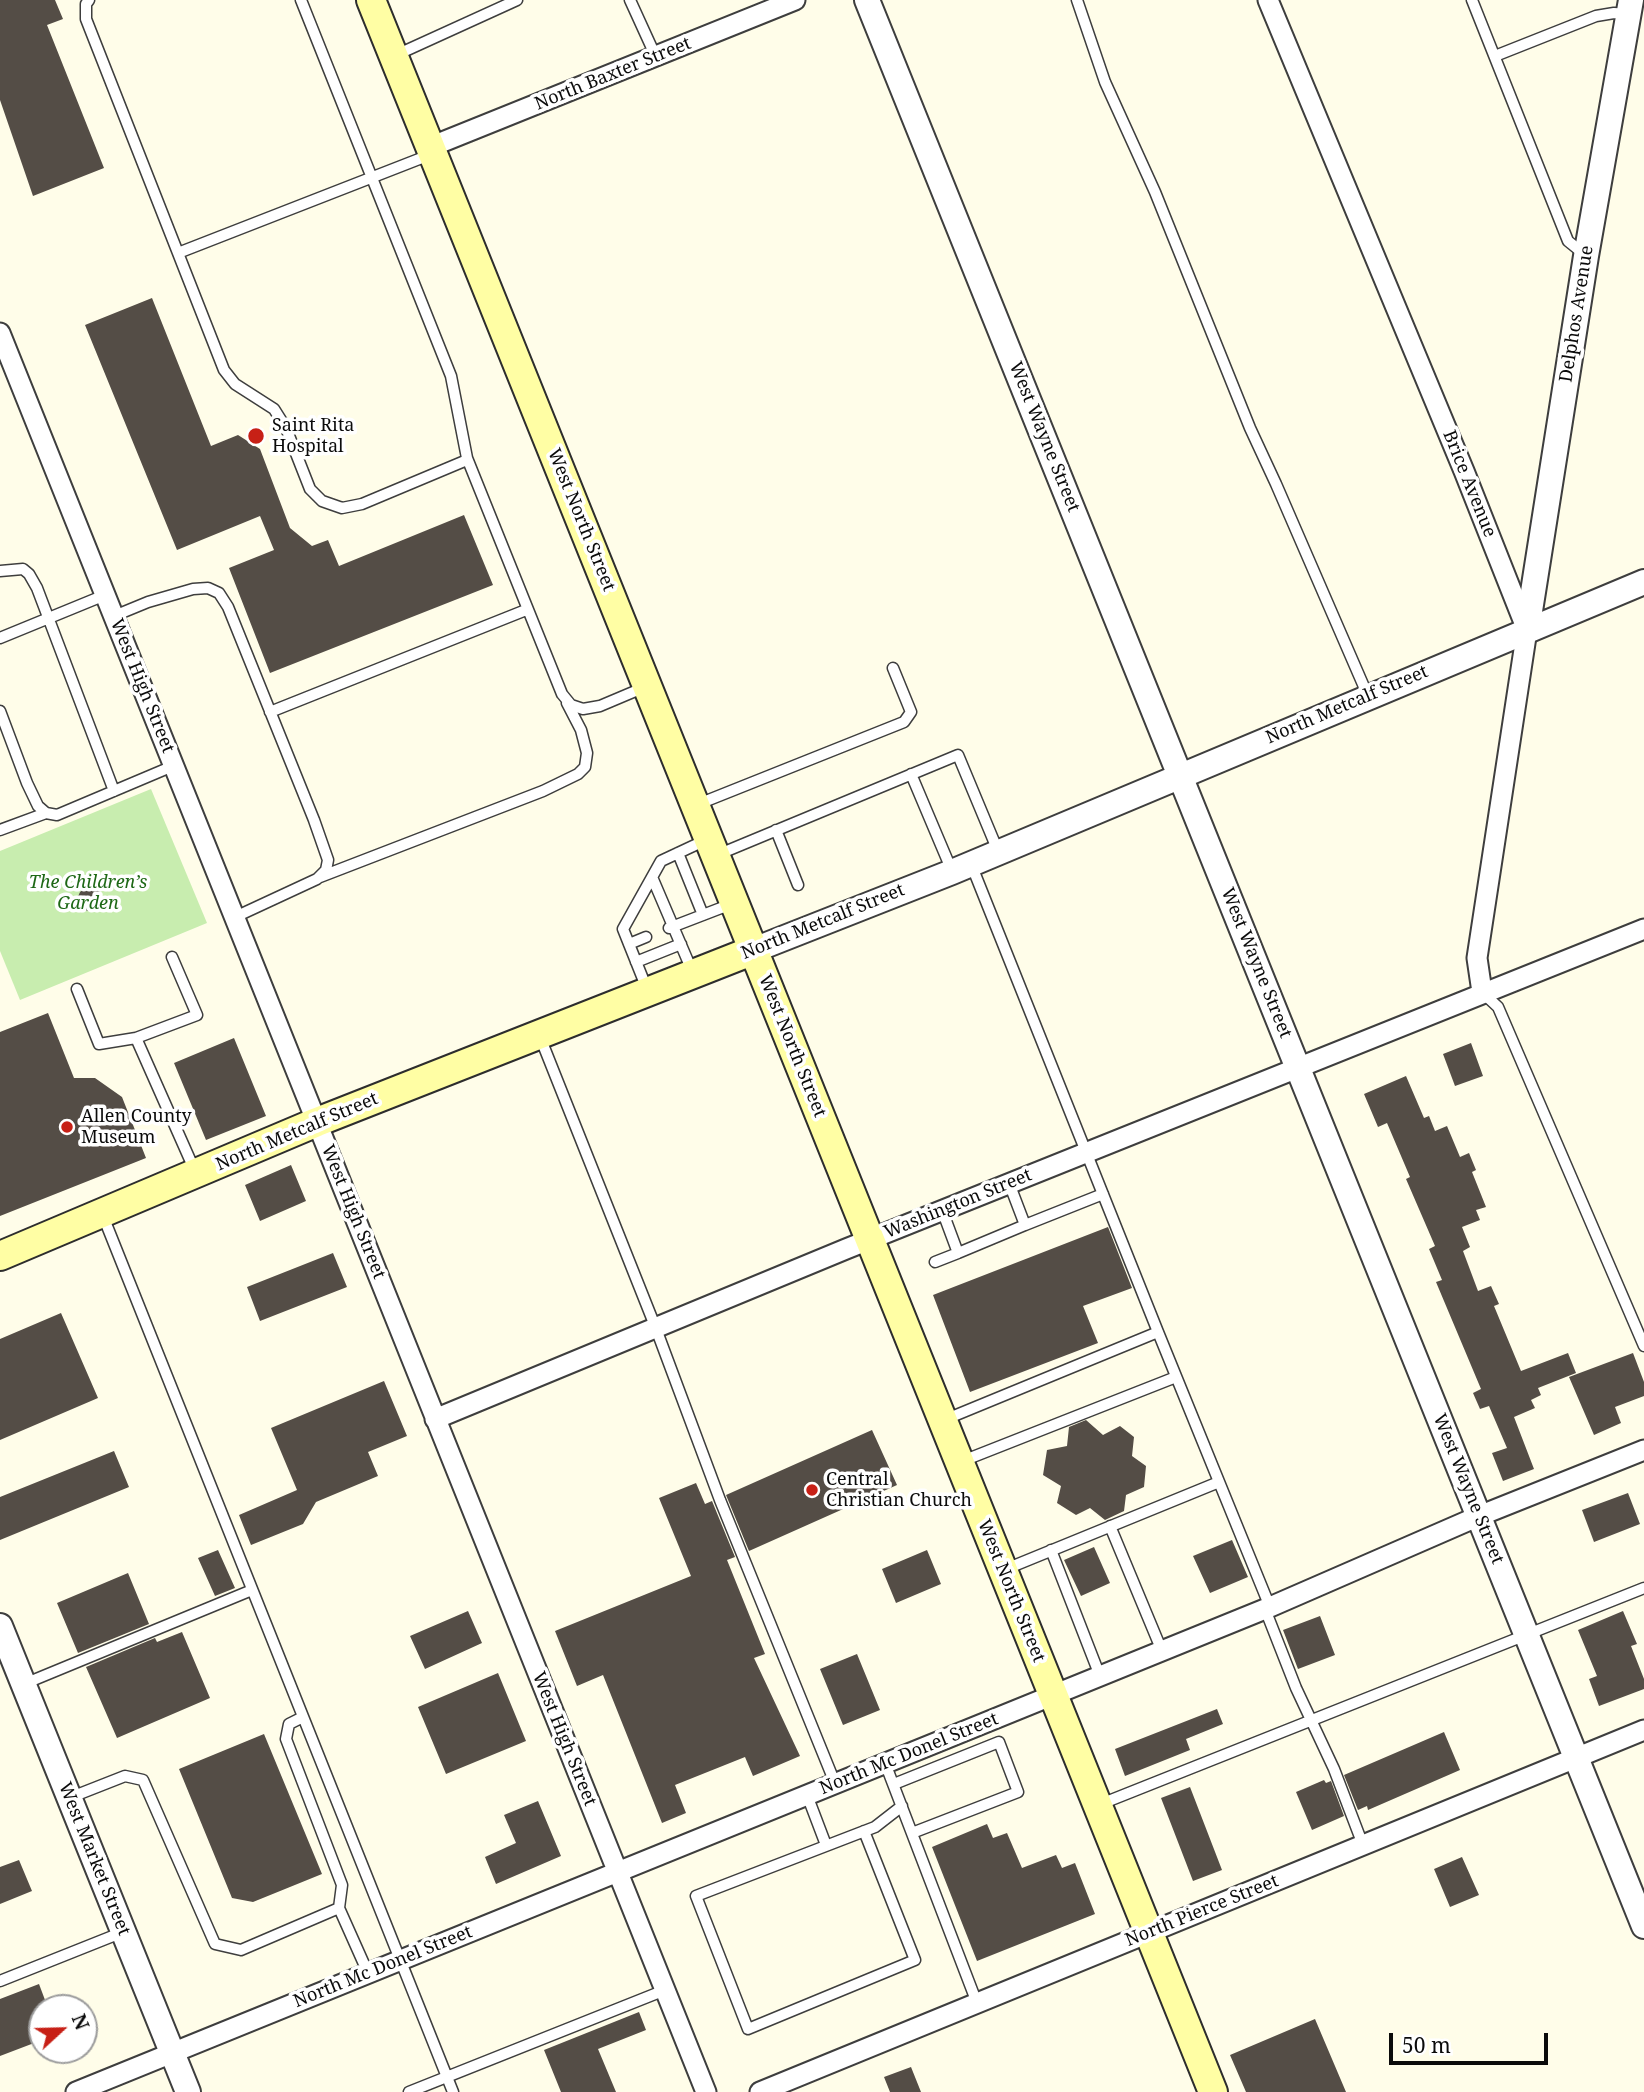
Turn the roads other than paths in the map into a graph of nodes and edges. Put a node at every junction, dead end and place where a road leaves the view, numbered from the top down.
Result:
1 (89, 0) edge
2 (301, 0) edge
3 (371, 0) edge
4 (516, 0) edge
5 (631, 0) edge
6 (795, 0) edge
7 (867, 0) edge
8 (1077, 0) edge
9 (1268, 0) edge
10 (1472, 0) edge
11 (1630, 7) edge
12 (394, 56) junction
13 (656, 57) junction
14 (1495, 57) junction
15 (432, 150) junction
16 (371, 178) junction
17 (178, 253) junction
18 (1586, 256) junction
19 (0, 333) edge
20 (467, 460) junction
21 (0, 571) edge
22 (1644, 582) edge
23 (105, 595) junction
24 (526, 610) junction
25 (114, 616) junction
26 (48, 618) junction
27 (1527, 629) junction
28 (0, 638) edge
29 (893, 668) dead end
30 (648, 686) junction
31 (562, 694) junction
32 (1368, 696) junction
33 (0, 711) edge
34 (270, 712) junction
35 (173, 766) junction
36 (911, 774) junction
37 (1180, 775) junction
38 (114, 791) junction
39 (695, 805) junction
40 (46, 814) junction
41 (0, 830) edge
42 (776, 831) junction
43 (712, 848) junction
44 (998, 852) junction
45 (678, 853) junction
46 (962, 867) junction
47 (652, 877) junction
48 (317, 879) junction
49 (798, 885) dead end
50 (734, 903) junction
51 (703, 915) junction
52 (233, 918) junction
53 (670, 928) junction
54 (1644, 929) edge
55 (646, 937) dead end
56 (629, 944) junction
57 (681, 944) junction
58 (754, 950) junction
59 (172, 957) dead end
60 (636, 962) junction
61 (694, 974) junction
62 (76, 989) dead end
63 (648, 992) junction
64 (1482, 992) junction
65 (539, 1033) junction
66 (136, 1038) junction
67 (1298, 1068) junction
68 (317, 1122) junction
69 (1086, 1152) junction
70 (197, 1174) junction
71 (1009, 1183) junction
72 (1103, 1195) junction
73 (942, 1210) junction
74 (102, 1212) junction
75 (1025, 1225) junction
76 (869, 1239) junction
77 (958, 1252) junction
78 (0, 1255) edge
79 (935, 1262) dead end
80 (655, 1326) junction
81 (1158, 1332) junction
82 (1644, 1346) edge
83 (1176, 1377) junction
84 (435, 1419) junction
85 (942, 1420) junction
86 (1644, 1450) edge
87 (960, 1462) junction
88 (1219, 1482) junction
89 (1479, 1516) junction
90 (1110, 1525) junction
91 (1051, 1550) junction
92 (1003, 1570) junction
93 (1644, 1588) edge
94 (252, 1590) junction
95 (1267, 1608) junction
96 (0, 1626) edge
97 (1526, 1634) junction
98 (1162, 1651) junction
99 (1100, 1676) junction
100 (24, 1684) junction
101 (1053, 1695) junction
102 (303, 1717) junction
103 (1312, 1721) junction
104 (1644, 1730) edge
105 (1576, 1758) junction
106 (885, 1763) junction
107 (835, 1783) junction
108 (894, 1784) junction
109 (807, 1795) junction
110 (69, 1798) junction
111 (902, 1806) junction
112 (1097, 1806) junction
113 (864, 1831) junction
114 (912, 1833) junction
115 (826, 1845) junction
116 (1363, 1845) junction
117 (618, 1872) junction
118 (340, 1908) junction
119 (1644, 1926) edge
120 (123, 1932) junction
121 (1149, 1933) junction
122 (400, 1960) junction
123 (368, 1973) junction
124 (0, 1981) edge
125 (665, 1990) junction
126 (977, 2003) junction
127 (172, 2053) junction
128 (447, 2077) junction
129 (76, 2092) edge
130 (188, 2092) edge
131 (410, 2092) edge
132 (453, 2092) edge
133 (706, 2092) edge
134 (760, 2092) edge
135 (1213, 2092) edge

1 - 17 lane
2 - 16 lane
3 - 12 main road, West North Street
4 - 12 lane
5 - 13 lane
6 - 13 street, North Baxter Street
7 - 37 street, West Wayne Street
8 - 32 lane
9 - 27 street, Brice Avenue
10 - 14 lane
11 - 14 lane
11 - 18 street, Delphos Avenue
12 - 15 main road, West North Street
13 - 15 street, North Baxter Street
14 - 18 lane
15 - 16 lane
15 - 30 main road, West North Street
16 - 17 lane
16 - 20 lane
17 - 20 lane
18 - 27 street, Delphos Avenue
19 - 23 street, West High Street
20 - 24 lane
21 - 26 lane
22 - 27 street, North Metcalf Street
23 - 25 street, West High Street
23 - 26 lane
24 - 31 lane
24 - 34 lane
25 - 34 lane
25 - 35 street, West High Street
26 - 28 lane
26 - 38 lane
27 - 32 street, North Metcalf Street
27 - 64 street
29 - 39 lane
30 - 31 lane
30 - 39 main road, West North Street
31 - 48 lane
32 - 37 street, North Metcalf Street
33 - 40 lane
34 - 48 lane
35 - 38 lane
35 - 52 street, West High Street
36 - 42 lane
36 - 44 lane
36 - 46 lane
37 - 44 street, North Metcalf Street
37 - 67 street, West Wayne Street
38 - 40 lane
39 - 43 main road, West North Street
40 - 41 lane
42 - 43 lane
42 - 49 lane
43 - 45 lane
43 - 50 main road, West North Street
44 - 46 street, North Metcalf Street
45 - 47 lane
45 - 51 lane
46 - 58 street, North Metcalf Street
46 - 69 lane
47 - 53 lane
47 - 56 lane
48 - 52 lane
50 - 51 lane
50 - 58 main road, West North Street
51 - 53 lane
52 - 68 street, West High Street
53 - 57 lane
54 - 64 street, Washington Street
55 - 56 lane
56 - 60 lane
57 - 60 lane
57 - 61 lane
58 - 61 main road, North Metcalf Street
58 - 76 main road, West North Street
59 - 66 lane
60 - 63 lane
61 - 63 main road, North Metcalf Street
62 - 66 lane
63 - 65 main road, North Metcalf Street
64 - 67 street, Washington Street
64 - 82 lane
65 - 68 main road, North Metcalf Street
65 - 80 lane
66 - 70 lane
67 - 69 street, Washington Street
67 - 89 street, West Wayne Street
68 - 70 main road, North Metcalf Street
68 - 84 street, West High Street
69 - 71 street, Washington Street
69 - 72 lane
70 - 74 main road, North Metcalf Street
71 - 73 street, Washington Street
71 - 75 lane
72 - 75 lane
72 - 81 lane
73 - 76 street, Washington Street
73 - 77 lane
74 - 78 main road, North Metcalf Street
74 - 94 lane
75 - 77 lane
76 - 80 street, Washington Street
76 - 85 main road, West North Street
77 - 79 lane
80 - 84 street, Washington Street
80 - 107 lane
81 - 83 lane
81 - 85 lane
83 - 87 lane
83 - 88 lane
84 - 117 street, West High Street
85 - 87 main road, West North Street
86 - 89 street, North Mc Donel Street
87 - 92 main road, West North Street
88 - 90 lane
88 - 95 lane
89 - 95 street, North Mc Donel Street
89 - 97 street, West Wayne Street
90 - 91 lane
90 - 98 lane
91 - 92 lane
91 - 99 lane
92 - 101 main road, West North Street
93 - 97 lane
94 - 100 lane
94 - 102 lane
95 - 98 street, North Mc Donel Street
95 - 103 lane
96 - 100 street, West Market Street
97 - 103 lane
97 - 105 street, West Wayne Street
98 - 99 street, North Mc Donel Street
99 - 101 street, North Mc Donel Street
100 - 110 street, West Market Street
101 - 106 street, North Mc Donel Street
101 - 112 main road, West North Street
102 - 118 lane
102 - 122 lane
103 - 112 lane
103 - 116 lane
104 - 105 street, North Pierce Street
105 - 116 street, North Pierce Street
105 - 119 street, West Wayne Street
106 - 107 street, North Mc Donel Street
106 - 108 lane
107 - 109 street, North Mc Donel Street
108 - 111 lane
108 - 114 lane
109 - 115 lane
109 - 117 street, North Mc Donel Street
110 - 118 lane
110 - 120 street, West Market Street
111 - 113 lane
111 - 114 lane
112 - 121 main road, West North Street
113 - 115 lane
113 - 115 lane
114 - 126 lane
116 - 121 street, North Pierce Street
117 - 122 street, North Mc Donel Street
117 - 125 street, West High Street
118 - 123 lane
120 - 124 lane
120 - 127 street, West Market Street
121 - 126 street, North Pierce Street
121 - 135 main road, West North Street
122 - 123 street, North Mc Donel Street
122 - 128 lane
123 - 127 street, North Mc Donel Street
125 - 128 lane
125 - 133 street, West High Street
126 - 134 street, North Pierce Street
127 - 129 street, North Mc Donel Street
127 - 130 street, West Market Street
128 - 131 lane
128 - 132 lane

